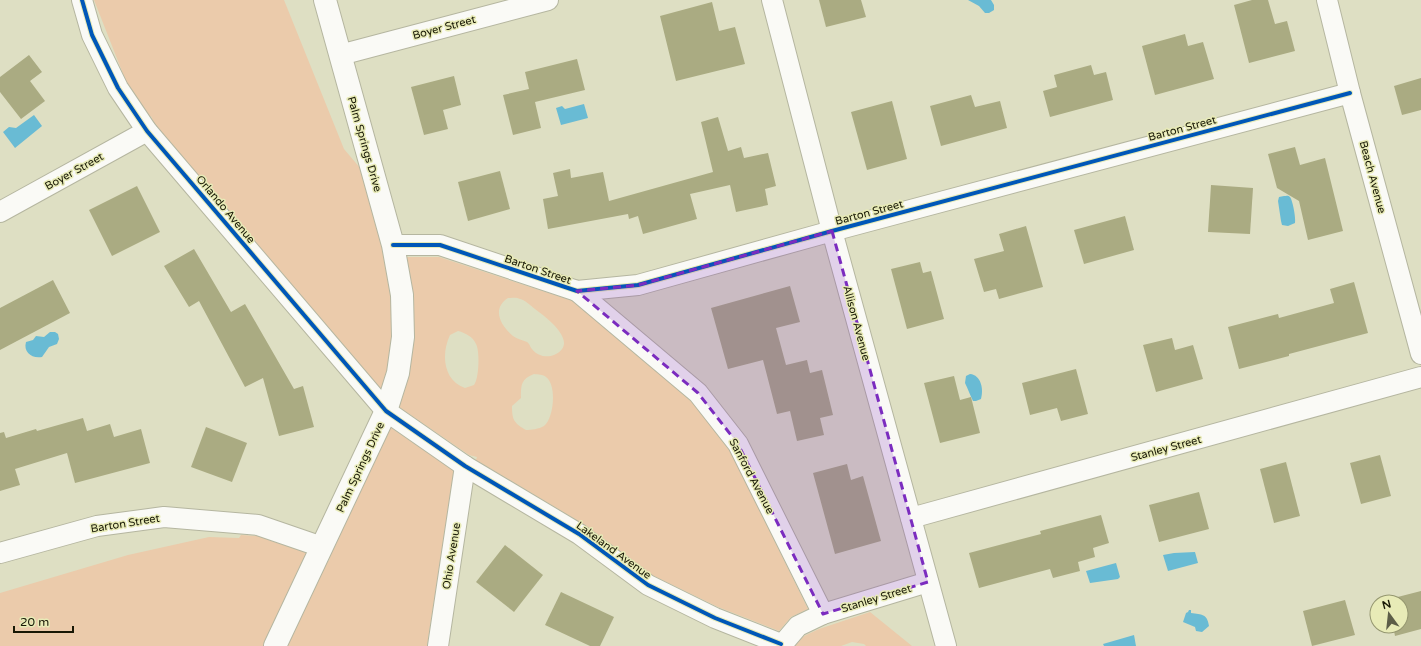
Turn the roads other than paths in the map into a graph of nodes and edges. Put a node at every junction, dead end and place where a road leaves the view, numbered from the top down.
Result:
1 (82, 0) edge
2 (325, 0) edge
3 (548, 0) edge
4 (772, 0) edge
5 (1326, 0) edge
6 (340, 55) junction
7 (1350, 93) junction
8 (147, 131) junction
9 (0, 212) edge
10 (832, 231) junction
11 (393, 245) junction
12 (577, 291) junction
13 (1421, 354) edge
14 (1421, 377) edge
15 (386, 411) junction
16 (465, 466) junction
17 (911, 518) junction
18 (322, 547) junction
19 (0, 553) edge
20 (928, 582) junction
21 (823, 614) junction
22 (781, 645) edge
23 (275, 646) edge
24 (438, 646) edge
25 (946, 646) edge

1 - 8 street, Orlando Avenue
2 - 6 street, Palm Springs Drive
3 - 6 street, Boyer Street
4 - 10 street, Allison Avenue
5 - 7 street, Beach Avenue
6 - 11 street, Palm Springs Drive
7 - 10 street, Barton Street
7 - 13 street, Beach Avenue
8 - 9 street, Boyer Street
8 - 15 street, Orlando Avenue
10 - 12 street, Barton Street
10 - 17 street, Allison Avenue
11 - 12 street, Barton Street
11 - 15 street, Palm Springs Drive
12 - 21 street, Sanford Avenue
14 - 17 street, Stanley Street
15 - 16 street, Lakeland Avenue
15 - 18 street, Palm Springs Drive
16 - 22 street, Lakeland Avenue
16 - 24 street, Ohio Avenue
17 - 20 street, Allison Avenue
18 - 19 street, Barton Street
18 - 23 street, Palm Springs Drive
20 - 21 street, Stanley Street
20 - 25 street, Allison Avenue
21 - 22 street

